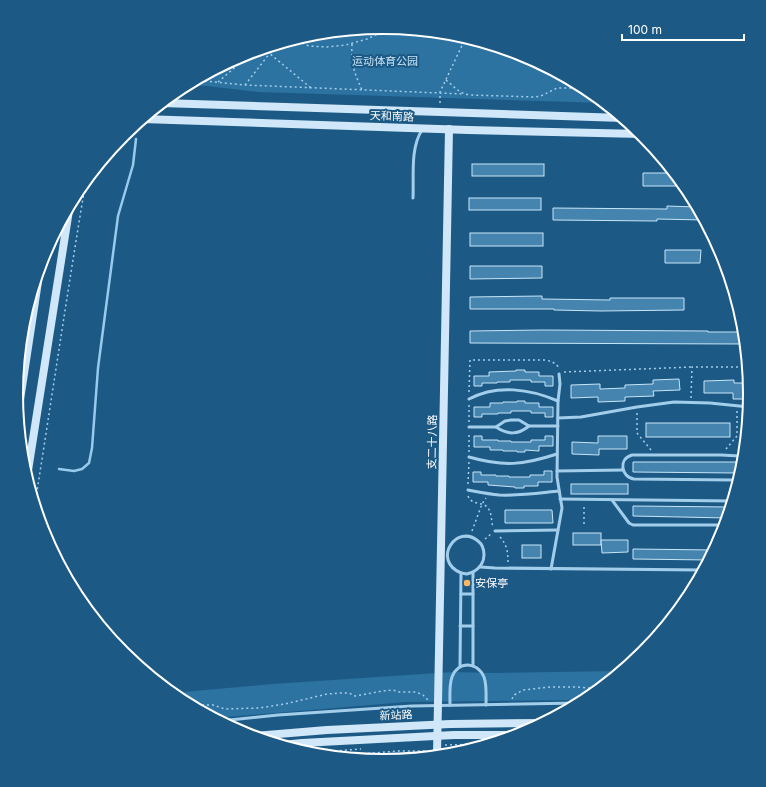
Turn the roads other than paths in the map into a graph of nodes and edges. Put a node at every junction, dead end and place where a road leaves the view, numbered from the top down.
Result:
1 (170, 103) edge
2 (614, 118) edge
3 (150, 119) edge
4 (423, 128) junction
5 (449, 129) junction
6 (632, 134) edge
7 (413, 198) dead end
8 (68, 220) edge
9 (35, 299) edge
10 (24, 374) edge
11 (559, 374) dead end
12 (469, 399) road end
13 (558, 401) junction
14 (742, 406) edge
15 (558, 418) junction
16 (529, 426) junction
17 (558, 426) junction
18 (469, 427) road end
19 (496, 428) junction
20 (557, 454) junction
21 (737, 456) edge
22 (469, 457) road end
23 (30, 461) edge
24 (557, 470) junction
25 (623, 470) junction
26 (733, 480) edge
27 (468, 490) road end
28 (559, 491) junction
29 (560, 499) junction
30 (612, 500) junction
31 (727, 501) edge
32 (718, 525) edge
33 (558, 530) junction
34 (495, 531) road end
35 (480, 567) junction
36 (551, 569) junction
37 (697, 570) edge
38 (473, 572) junction
39 (461, 573) junction
40 (461, 594) junction
41 (473, 594) junction
42 (460, 626) junction
43 (473, 626) junction
44 (460, 666) junction
45 (473, 666) junction
46 (565, 704) edge
47 (436, 705) junction
48 (450, 705) junction
49 (486, 705) junction
50 (232, 720) edge
51 (527, 723) edge
52 (438, 725) junction
53 (269, 735) edge
54 (495, 735) edge
55 (438, 736) junction
56 (301, 744) edge
57 (438, 749) edge

1 - 2 street, 天和南路
3 - 4 street, 天和南路
4 - 5 street, 天和南路
4 - 7 lane
5 - 6 street, 天和南路
5 - 47 street, 支二十八路
8 - 23 street
9 - 10 street
11 - 13 lane
12 - 13 lane
13 - 15 lane
14 - 15 lane
15 - 17 lane
16 - 17 lane
16 - 19 lane
16 - 19 lane
17 - 20 lane
18 - 19 lane
20 - 22 lane
20 - 24 lane
21 - 25 lane
24 - 25 lane
24 - 28 lane
25 - 26 lane
27 - 28 lane
28 - 29 lane
29 - 30 lane
29 - 33 lane
30 - 31 lane
30 - 32 lane
33 - 34 lane
33 - 36 lane
35 - 36 lane
35 - 38 lane
35 - 39 lane
36 - 37 lane
38 - 39 lane
38 - 41 lane
39 - 40 lane
40 - 41 lane
40 - 42 lane
41 - 43 lane
42 - 43 lane
42 - 44 lane
43 - 45 lane
44 - 45 lane
44 - 48 lane
45 - 49 lane
46 - 49 lane
47 - 48 lane
47 - 50 lane
47 - 52 street, 支二十八路
48 - 49 lane
51 - 52 street, 新站路
52 - 53 street, 新站路
52 - 55 street, 支二十八路
54 - 55 street, 新站路
55 - 56 street, 新站路
55 - 57 street, 支二十八路

